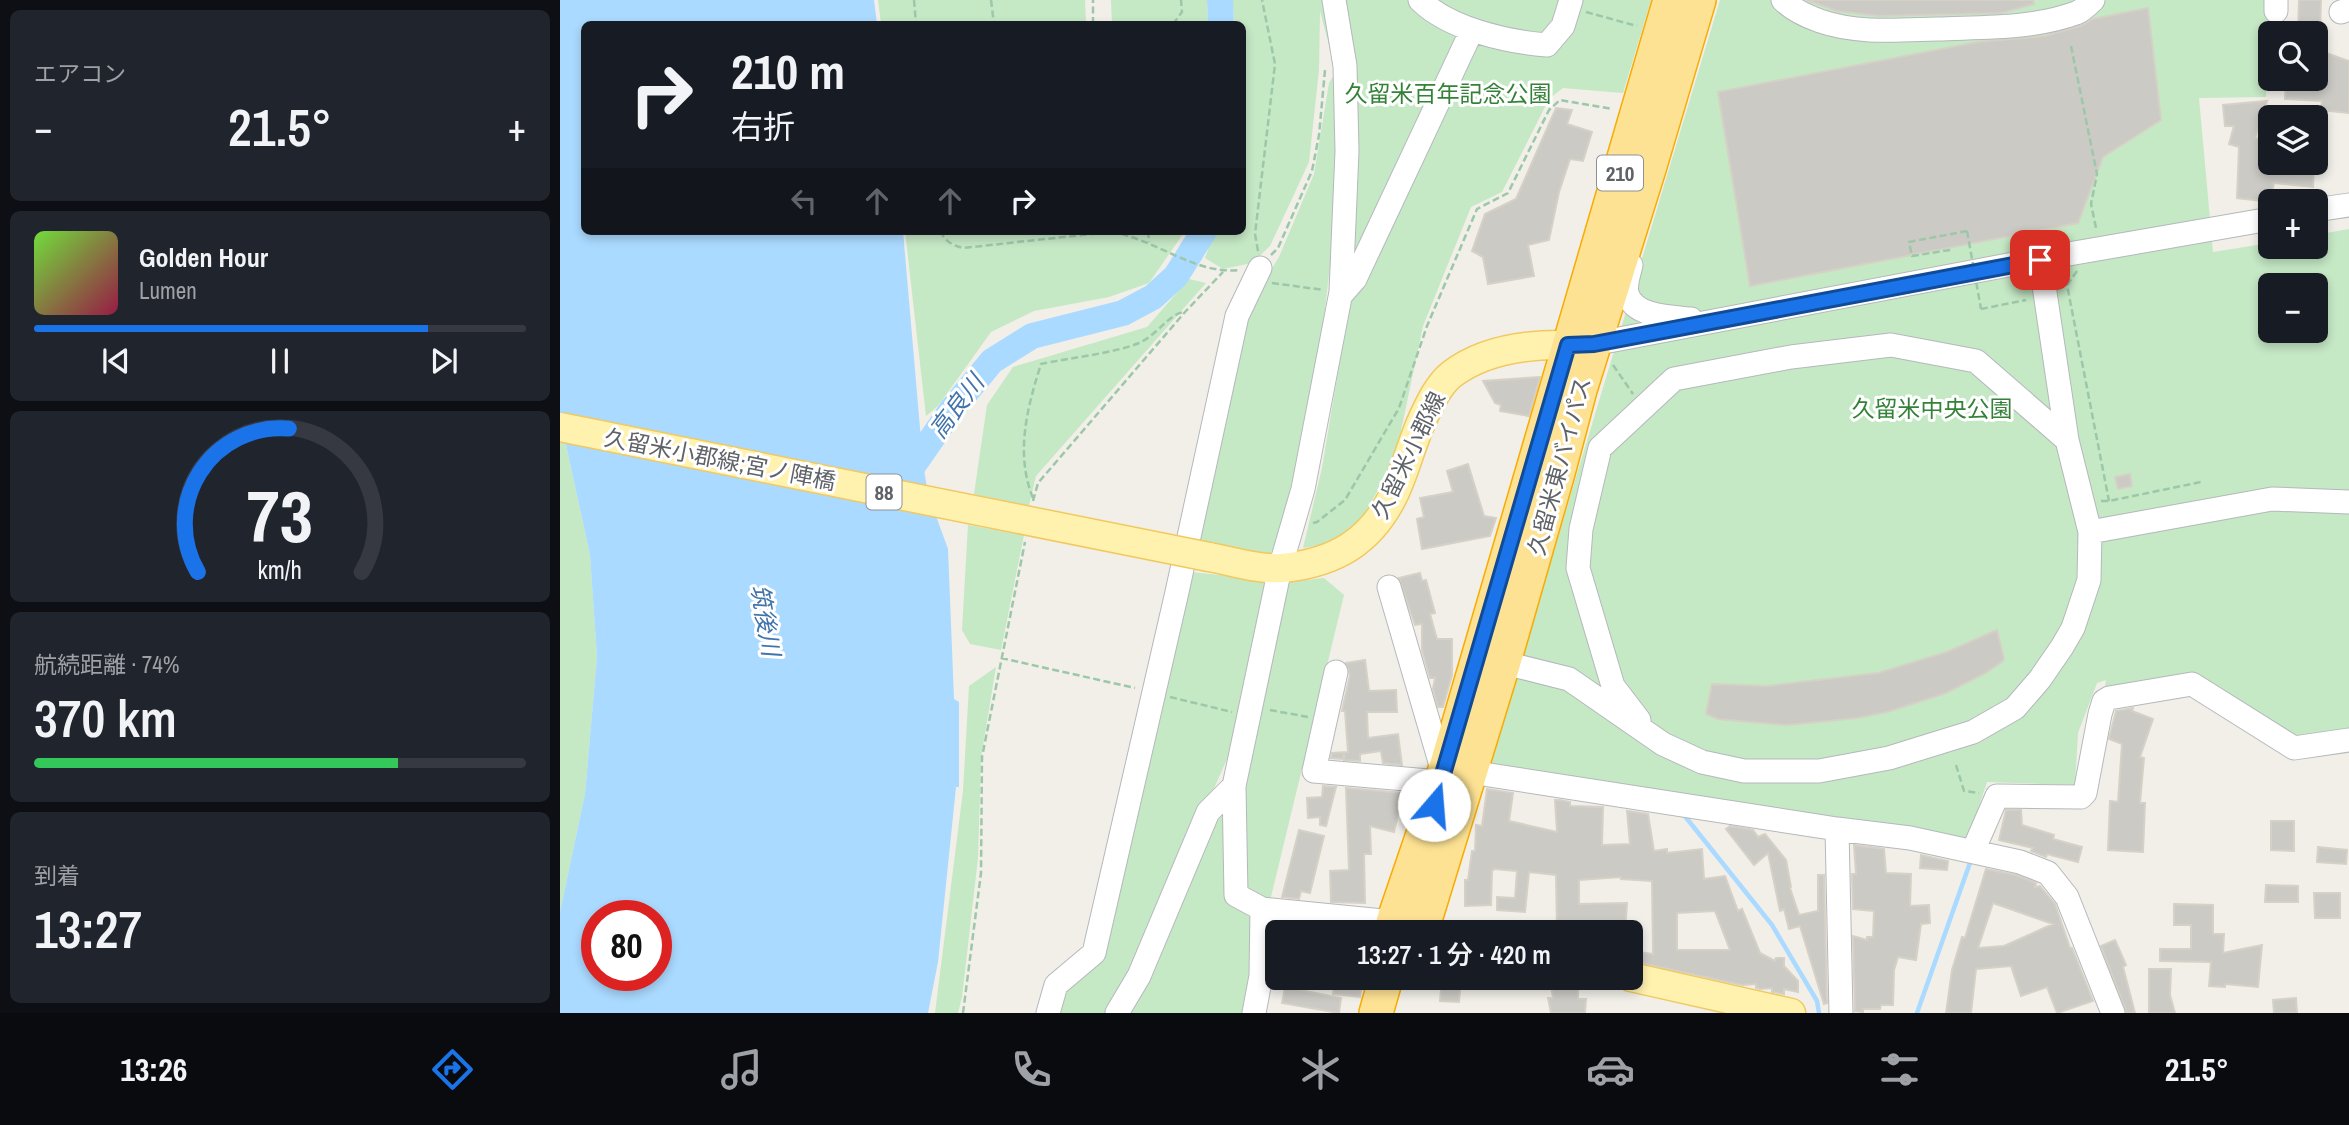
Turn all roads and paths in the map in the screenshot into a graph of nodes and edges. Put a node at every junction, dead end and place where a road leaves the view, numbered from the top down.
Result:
1 (914, 0) edge
2 (991, 0) edge
3 (1093, 0) edge
4 (1181, 0) edge
5 (1262, 0) edge
6 (1334, 0) edge
7 (1420, 0) edge
8 (1670, 0) edge
9 (1699, 0) edge
10 (1783, 0) edge
11 (2093, 0) edge
12 (1570, 3) edge
13 (916, 21) edge
14 (994, 21) edge
15 (1093, 21) edge
16 (1174, 21) edge
17 (1639, 27) dead end
18 (1472, 30) junction
19 (2071, 46) dead end
20 (1325, 66) dead end
21 (1637, 114) junction
22 (1649, 169) junction
23 (2349, 205) edge
24 (2328, 209) edge
25 (2258, 221) edge
26 (2096, 228) dead end
27 (943, 235) edge
28 (1087, 235) edge
29 (1130, 235) edge
30 (1148, 235) edge
31 (1071, 237) joint
32 (1149, 242) junction
33 (1950, 250) dead end
34 (2040, 260) junction
35 (2082, 270) dead end
36 (1264, 276) junction
37 (1341, 293) junction
38 (2033, 298) dead end
39 (1185, 312) junction
40 (1714, 321) junction
41 (1591, 351) junction
42 (1642, 409) junction
43 (560, 427) edge
44 (2067, 440) junction
45 (2200, 482) dead end
46 (1033, 498) junction
47 (2083, 500) junction
48 (2109, 501) junction
49 (2349, 502) edge
50 (1031, 511) dead end
51 (1292, 527) junction
52 (2090, 532) junction
53 (1026, 538) dead end
54 (1209, 557) joint
55 (1271, 567) junction
56 (1390, 587) dead end
57 (1002, 658) junction
58 (1503, 665) junction
59 (1336, 672) dead end
60 (1145, 690) dead end
61 (1171, 697) dead end
62 (1250, 712) junction
63 (1325, 720) junction
64 (2349, 740) edge
65 (1663, 744) junction
66 (1956, 765) dead end
67 (1234, 786) junction
68 (1448, 786) junction
69 (1997, 796) junction
70 (1837, 830) junction
71 (1973, 851) junction
72 (1262, 909) junction
73 (1341, 920) edge
74 (1414, 920) edge
75 (1414, 920) edge
76 (1643, 980) edge
77 (1383, 990) edge
78 (1406, 990) edge
79 (963, 1013) edge
80 (1048, 1013) edge
81 (1117, 1013) edge
82 (1254, 1013) edge
83 (1376, 1013) edge
84 (1400, 1013) edge
85 (1791, 1013) edge
86 (1841, 1013) edge
87 (2113, 1013) edge

1 - 13 path
2 - 14 path
3 - 15 path
4 - 16 path
5 - 36 path
6 - 37 street
7 - 18 street
8 - 21 highway, 久留米東バイパス / 210
9 - 22 highway, 久留米東バイパス / 210
10 - 11 street
12 - 17 path
12 - 18 street
18 - 37 street
19 - 26 path
20 - 36 path
21 - 41 highway, 久留米東バイパス / 210
21 - 51 path
22 - 40 street
22 - 41 highway, 久留米東バイパス / 210
23 - 24 street
25 - 34 street
27 - 31 path
28 - 31 path
29 - 32 path
30 - 32 path
32 - 39 path
33 - 38 path, bridge
34 - 40 street
34 - 44 street
35 - 48 path
36 - 37 path
36 - 80 street
37 - 51 street
39 - 46 path
39 - 46 path
40 - 41 street
41 - 42 path
41 - 55 main road, 久留米小郡線 / 88
41 - 58 highway, 久留米東バイパス / 210
41 - 68 highway, 久留米東バイパス / 210
42 - 44 street
42 - 65 street
43 - 54 main road, 久留米小郡線;宮ノ陣橋 / 88, bridge
44 - 47 street
45 - 48 path
46 - 50 path
47 - 48 path
47 - 52 street
49 - 52 street
51 - 55 street
52 - 65 street
53 - 57 path
54 - 55 main road, 久留米小郡線 / 88
55 - 62 street
56 - 68 street
57 - 60 path
57 - 79 path
58 - 65 street
58 - 68 highway, 久留米東バイパス / 210
59 - 63 street
61 - 62 path
62 - 63 path
62 - 67 street
63 - 68 street
64 - 69 street
66 - 69 path
67 - 72 street
67 - 81 street
68 - 70 street
68 - 74 highway, 久留米東バイパス / 210
68 - 75 highway, 久留米東バイパス / 210
69 - 71 street
70 - 71 street
70 - 86 street
71 - 87 street
72 - 73 street
72 - 82 street
76 - 85 main road
77 - 83 highway
78 - 84 highway

